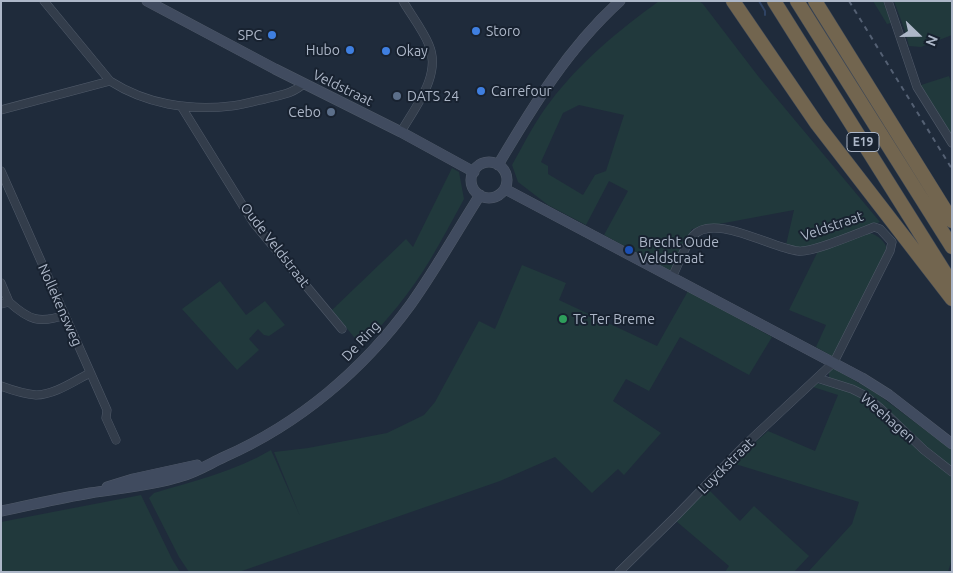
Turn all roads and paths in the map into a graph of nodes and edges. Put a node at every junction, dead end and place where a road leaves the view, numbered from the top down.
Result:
1 (44, 1) edge
2 (147, 1) edge
3 (403, 1) edge
4 (620, 1) edge
5 (733, 1) edge
6 (774, 1) edge
7 (797, 1) edge
8 (815, 1) edge
9 (888, 1) edge
10 (110, 82) junction
11 (303, 84) junction
12 (181, 106) junction
13 (1, 110) edge
14 (401, 132) junction
15 (952, 143) edge
16 (498, 164) junction
17 (1, 171) edge
18 (474, 172) junction
19 (505, 189) junction
20 (480, 195) junction
21 (952, 221) edge
22 (952, 247) edge
23 (672, 277) junction
24 (1, 282) edge
25 (952, 284) edge
26 (952, 299) edge
27 (5, 303) edge
28 (64, 315) junction
29 (342, 329) dead end
30 (834, 362) junction
31 (90, 373) junction
32 (817, 378) junction
33 (1, 386) edge
34 (116, 440) dead end
35 (952, 444) edge
36 (952, 472) edge
37 (1, 511) edge
38 (619, 572) edge

1 - 10 street
2 - 11 main road, Veldstraat
3 - 14 street
4 - 16 main road
5 - 26 highway
6 - 25 highway, E19
7 - 22 highway, E19
8 - 21 highway
9 - 15 street
10 - 12 street
10 - 13 street
11 - 12 street
11 - 14 main road, Veldstraat
12 - 29 street, Oude Veldstraat
14 - 18 main road, Veldstraat
16 - 18 main road
16 - 19 main road
17 - 28 street, Nollekensweg
18 - 20 main road
19 - 20 main road
19 - 23 main road
20 - 37 main road, De Ring
23 - 30 main road
23 - 30 street, Veldstraat
24 - 27 street
27 - 28 street
28 - 31 street, Nollekensweg
30 - 32 street, Luyckstraat
30 - 35 main road
31 - 33 street
31 - 34 street, Nollekensweg
32 - 36 street, Weehagen
32 - 38 street, Luyckstraat

